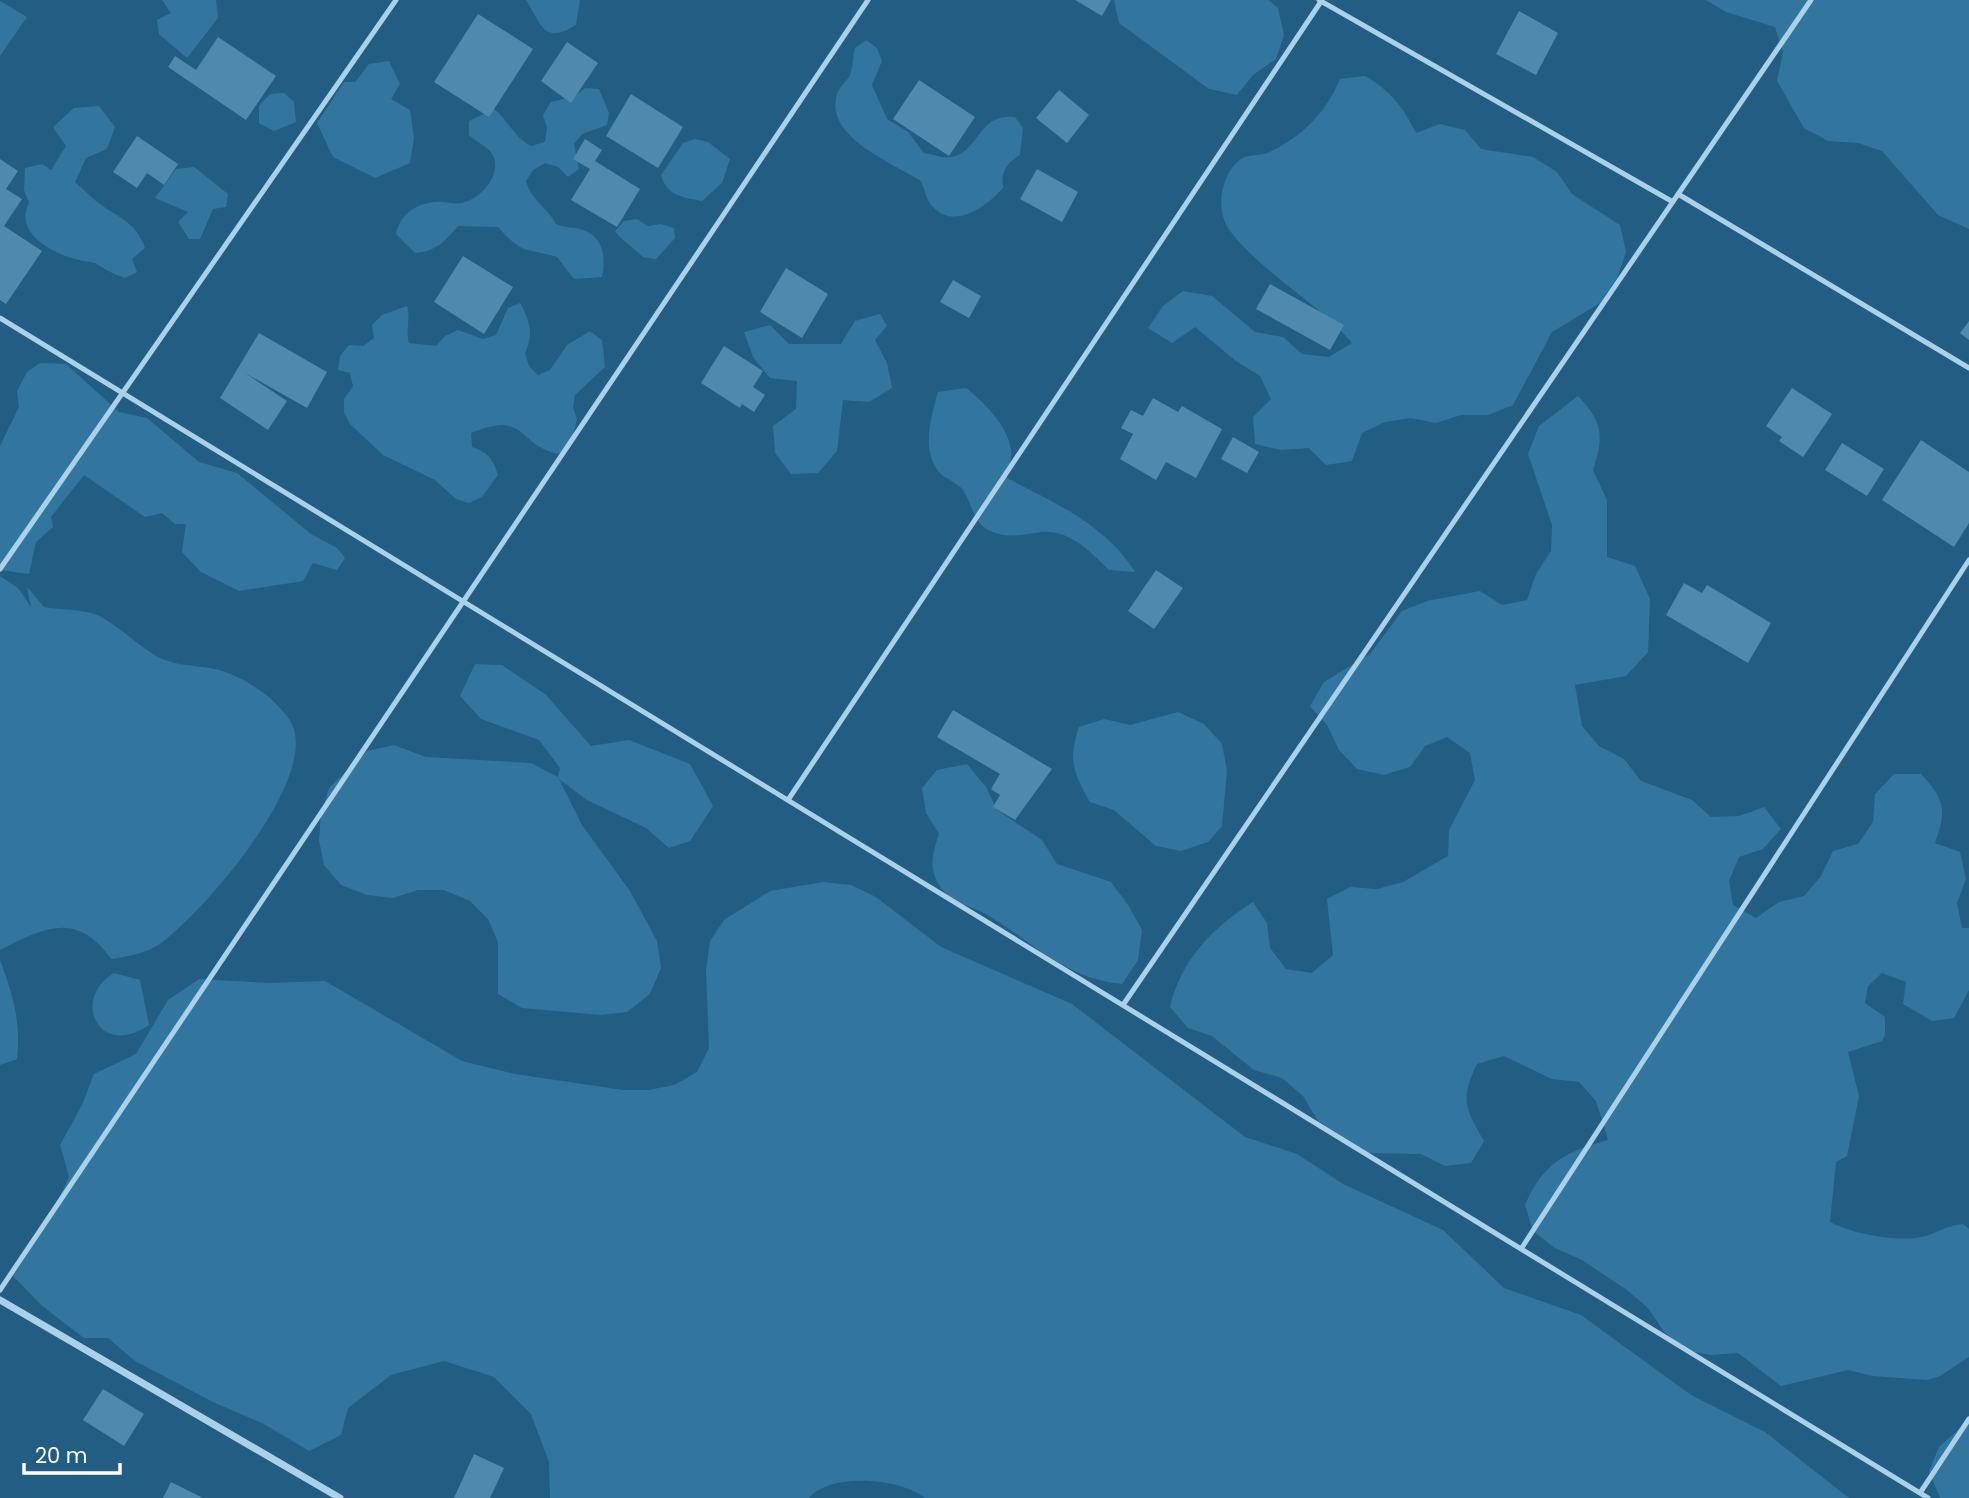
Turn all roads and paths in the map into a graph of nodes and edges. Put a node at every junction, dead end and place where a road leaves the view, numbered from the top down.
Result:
1 (396, 0) edge
2 (868, 0) edge
3 (1321, 0) edge
4 (1811, 0) edge
5 (1678, 194) junction
6 (1673, 202) junction
7 (0, 318) edge
8 (1969, 368) edge
9 (123, 392) junction
10 (1969, 560) edge
11 (0, 569) edge
12 (464, 601) junction
13 (788, 800) junction
14 (1123, 1005) junction
15 (1521, 1249) junction
16 (0, 1290) edge
17 (0, 1300) edge
18 (1969, 1419) edge
19 (1920, 1493) junction
20 (340, 1498) edge
21 (1928, 1498) edge

1 - 9 lane
2 - 12 lane
3 - 6 lane
3 - 13 lane
4 - 5 lane
5 - 6 lane
5 - 8 lane
6 - 14 lane
7 - 9 lane
9 - 11 lane
9 - 12 lane
10 - 15 lane
12 - 13 lane
12 - 16 lane
13 - 14 lane
14 - 15 lane
15 - 19 lane
17 - 20 street
18 - 19 lane
19 - 21 lane

